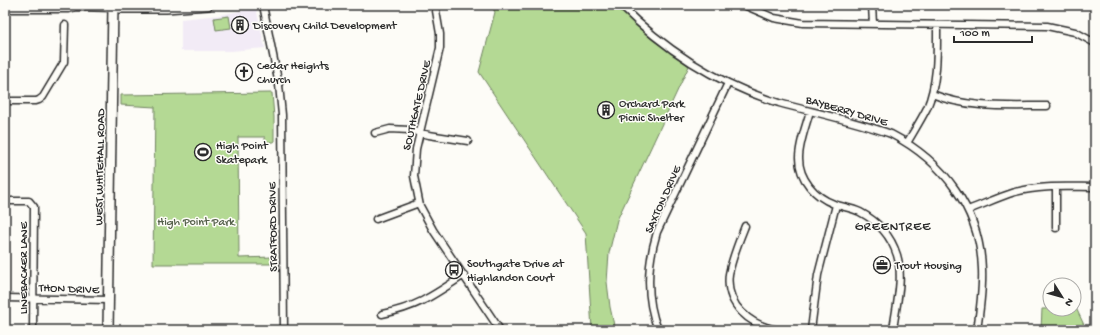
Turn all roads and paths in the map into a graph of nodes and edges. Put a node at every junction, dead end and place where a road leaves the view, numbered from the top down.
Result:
1 (208, 5) edge
2 (262, 5) edge
3 (435, 5) edge
4 (620, 5) edge
5 (744, 5) edge
6 (872, 5) edge
7 (74, 6) edge
8 (113, 6) edge
9 (46, 7) edge
10 (5, 9) edge
11 (873, 24) junction
12 (937, 25) junction
13 (65, 26) dead end
14 (1095, 43) edge
15 (728, 83) junction
16 (932, 94) junction
17 (5, 100) edge
18 (1047, 106) dead end
19 (810, 111) junction
20 (375, 132) dead end
21 (419, 132) junction
22 (468, 141) dead end
23 (907, 143) junction
24 (1056, 187) junction
25 (1095, 187) edge
26 (5, 201) edge
27 (836, 204) junction
28 (420, 205) junction
29 (968, 210) junction
30 (376, 219) dead end
31 (745, 226) dead end
32 (1056, 228) dead end
33 (464, 275) junction
34 (5, 298) edge
35 (34, 298) junction
36 (109, 300) junction
37 (382, 314) dead end
38 (33, 330) edge
39 (108, 330) edge
40 (284, 330) edge
41 (500, 330) edge
42 (658, 330) edge
43 (779, 330) edge
44 (810, 330) edge
45 (893, 330) edge
46 (977, 330) edge

1 - 8 main road
2 - 40 street, STRATFORD DRIVE
3 - 21 street, SOUTHGATE DRIVE
4 - 15 street, BAYBERRY DRIVE
5 - 11 street
6 - 11 street
7 - 8 street
7 - 9 street
8 - 36 main road, WEST WHITEHALL ROAD
9 - 10 street
11 - 12 street
12 - 14 street
12 - 16 street
13 - 17 street
15 - 19 street, BAYBERRY DRIVE
15 - 42 street, SAXTON DRIVE
16 - 18 street
16 - 23 street
19 - 23 street, BAYBERRY DRIVE
19 - 27 street
20 - 21 street
21 - 22 street
21 - 28 street, SOUTHGATE DRIVE
23 - 29 street, BAYBERRY DRIVE
24 - 25 street
24 - 29 street
24 - 32 street
26 - 35 street, LINEBACKER LANE
27 - 44 street
27 - 45 street
28 - 30 street
28 - 33 street, SOUTHGATE DRIVE
29 - 46 street, BAYBERRY DRIVE
31 - 43 street
33 - 37 street
33 - 41 street, SOUTHGATE DRIVE
34 - 35 street, THON DRIVE
35 - 36 street, THON DRIVE
35 - 38 street, LINEBACKER LANE
36 - 39 main road, WEST WHITEHALL ROAD

